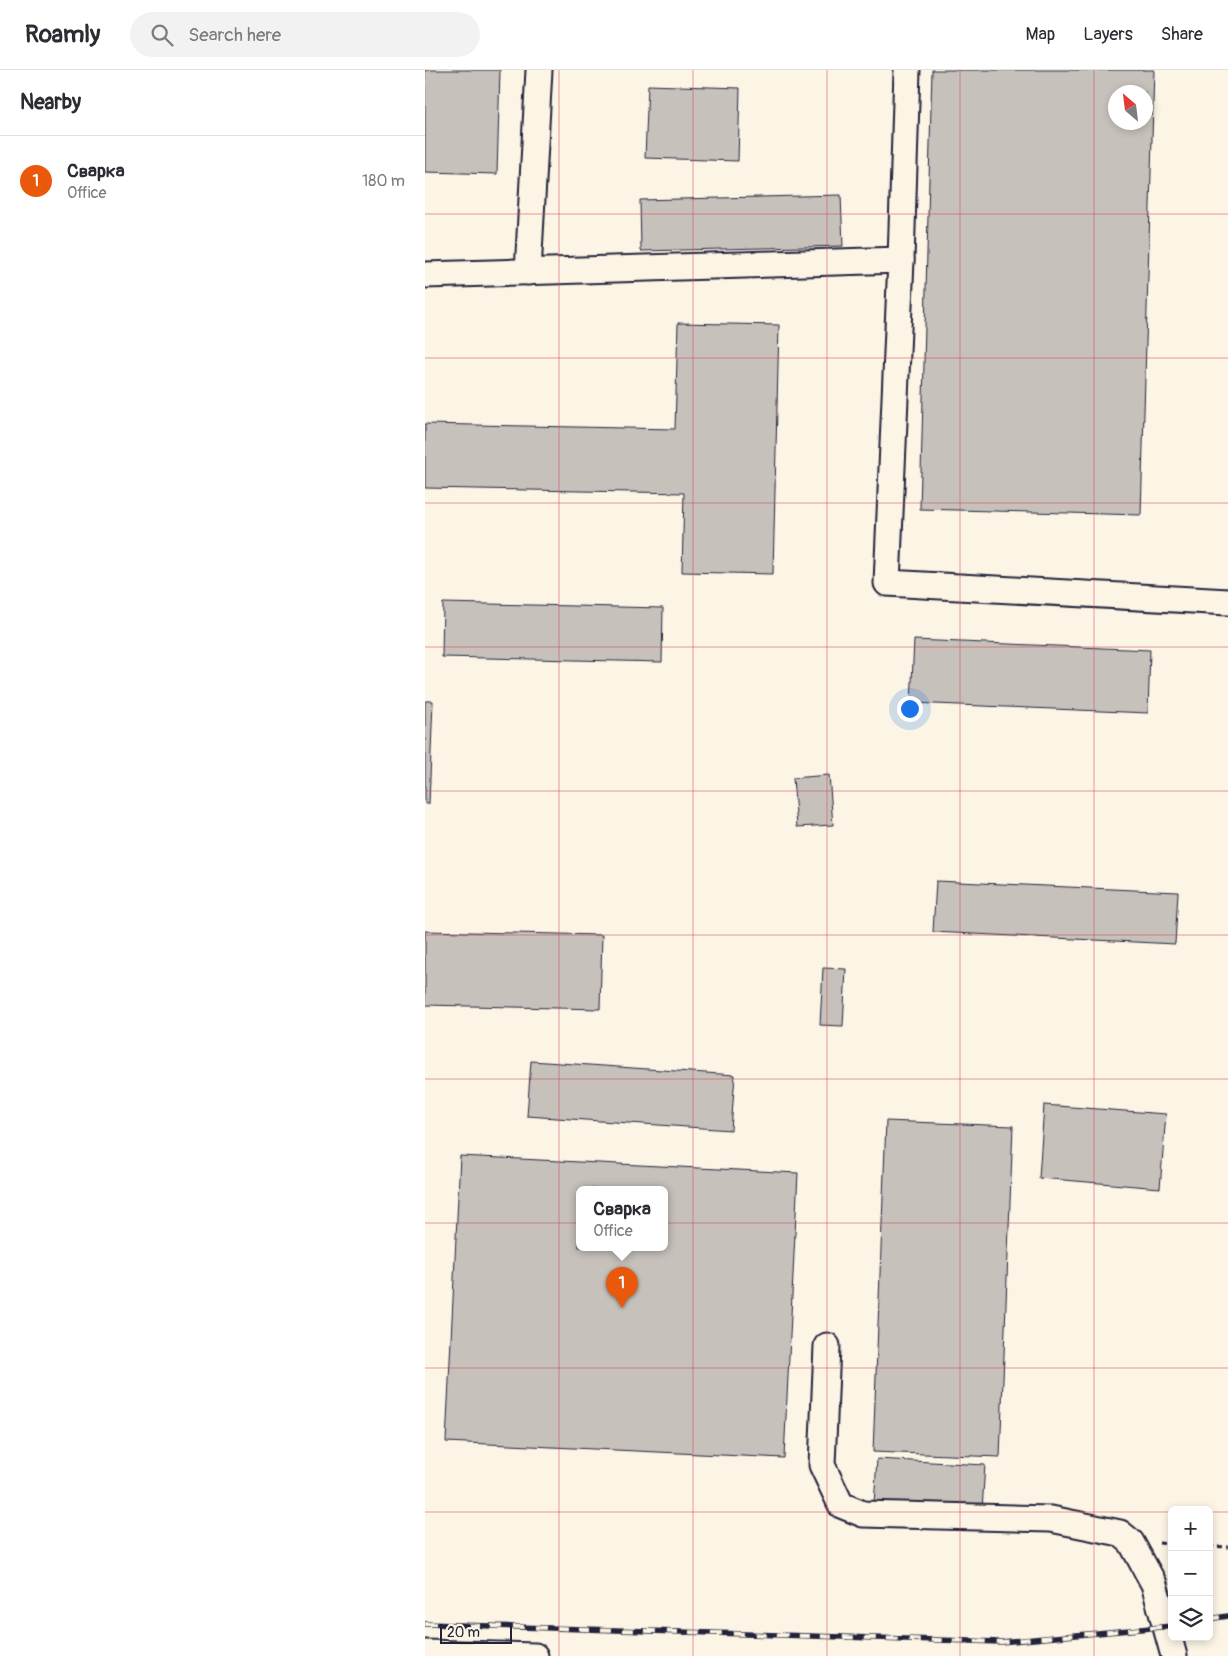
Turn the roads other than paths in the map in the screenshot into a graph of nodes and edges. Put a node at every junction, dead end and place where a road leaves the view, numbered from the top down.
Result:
1 (539, 70) edge
2 (907, 70) edge
3 (901, 260) junction
4 (528, 272) junction
5 (425, 276) edge
6 (1228, 602) edge
7 (827, 1346) dead end
8 (425, 1653) edge
9 (535, 1656) edge
10 (1174, 1656) edge

1 - 4 lane
2 - 3 lane
3 - 4 lane
3 - 6 lane
4 - 5 lane
7 - 10 lane
8 - 9 lane

